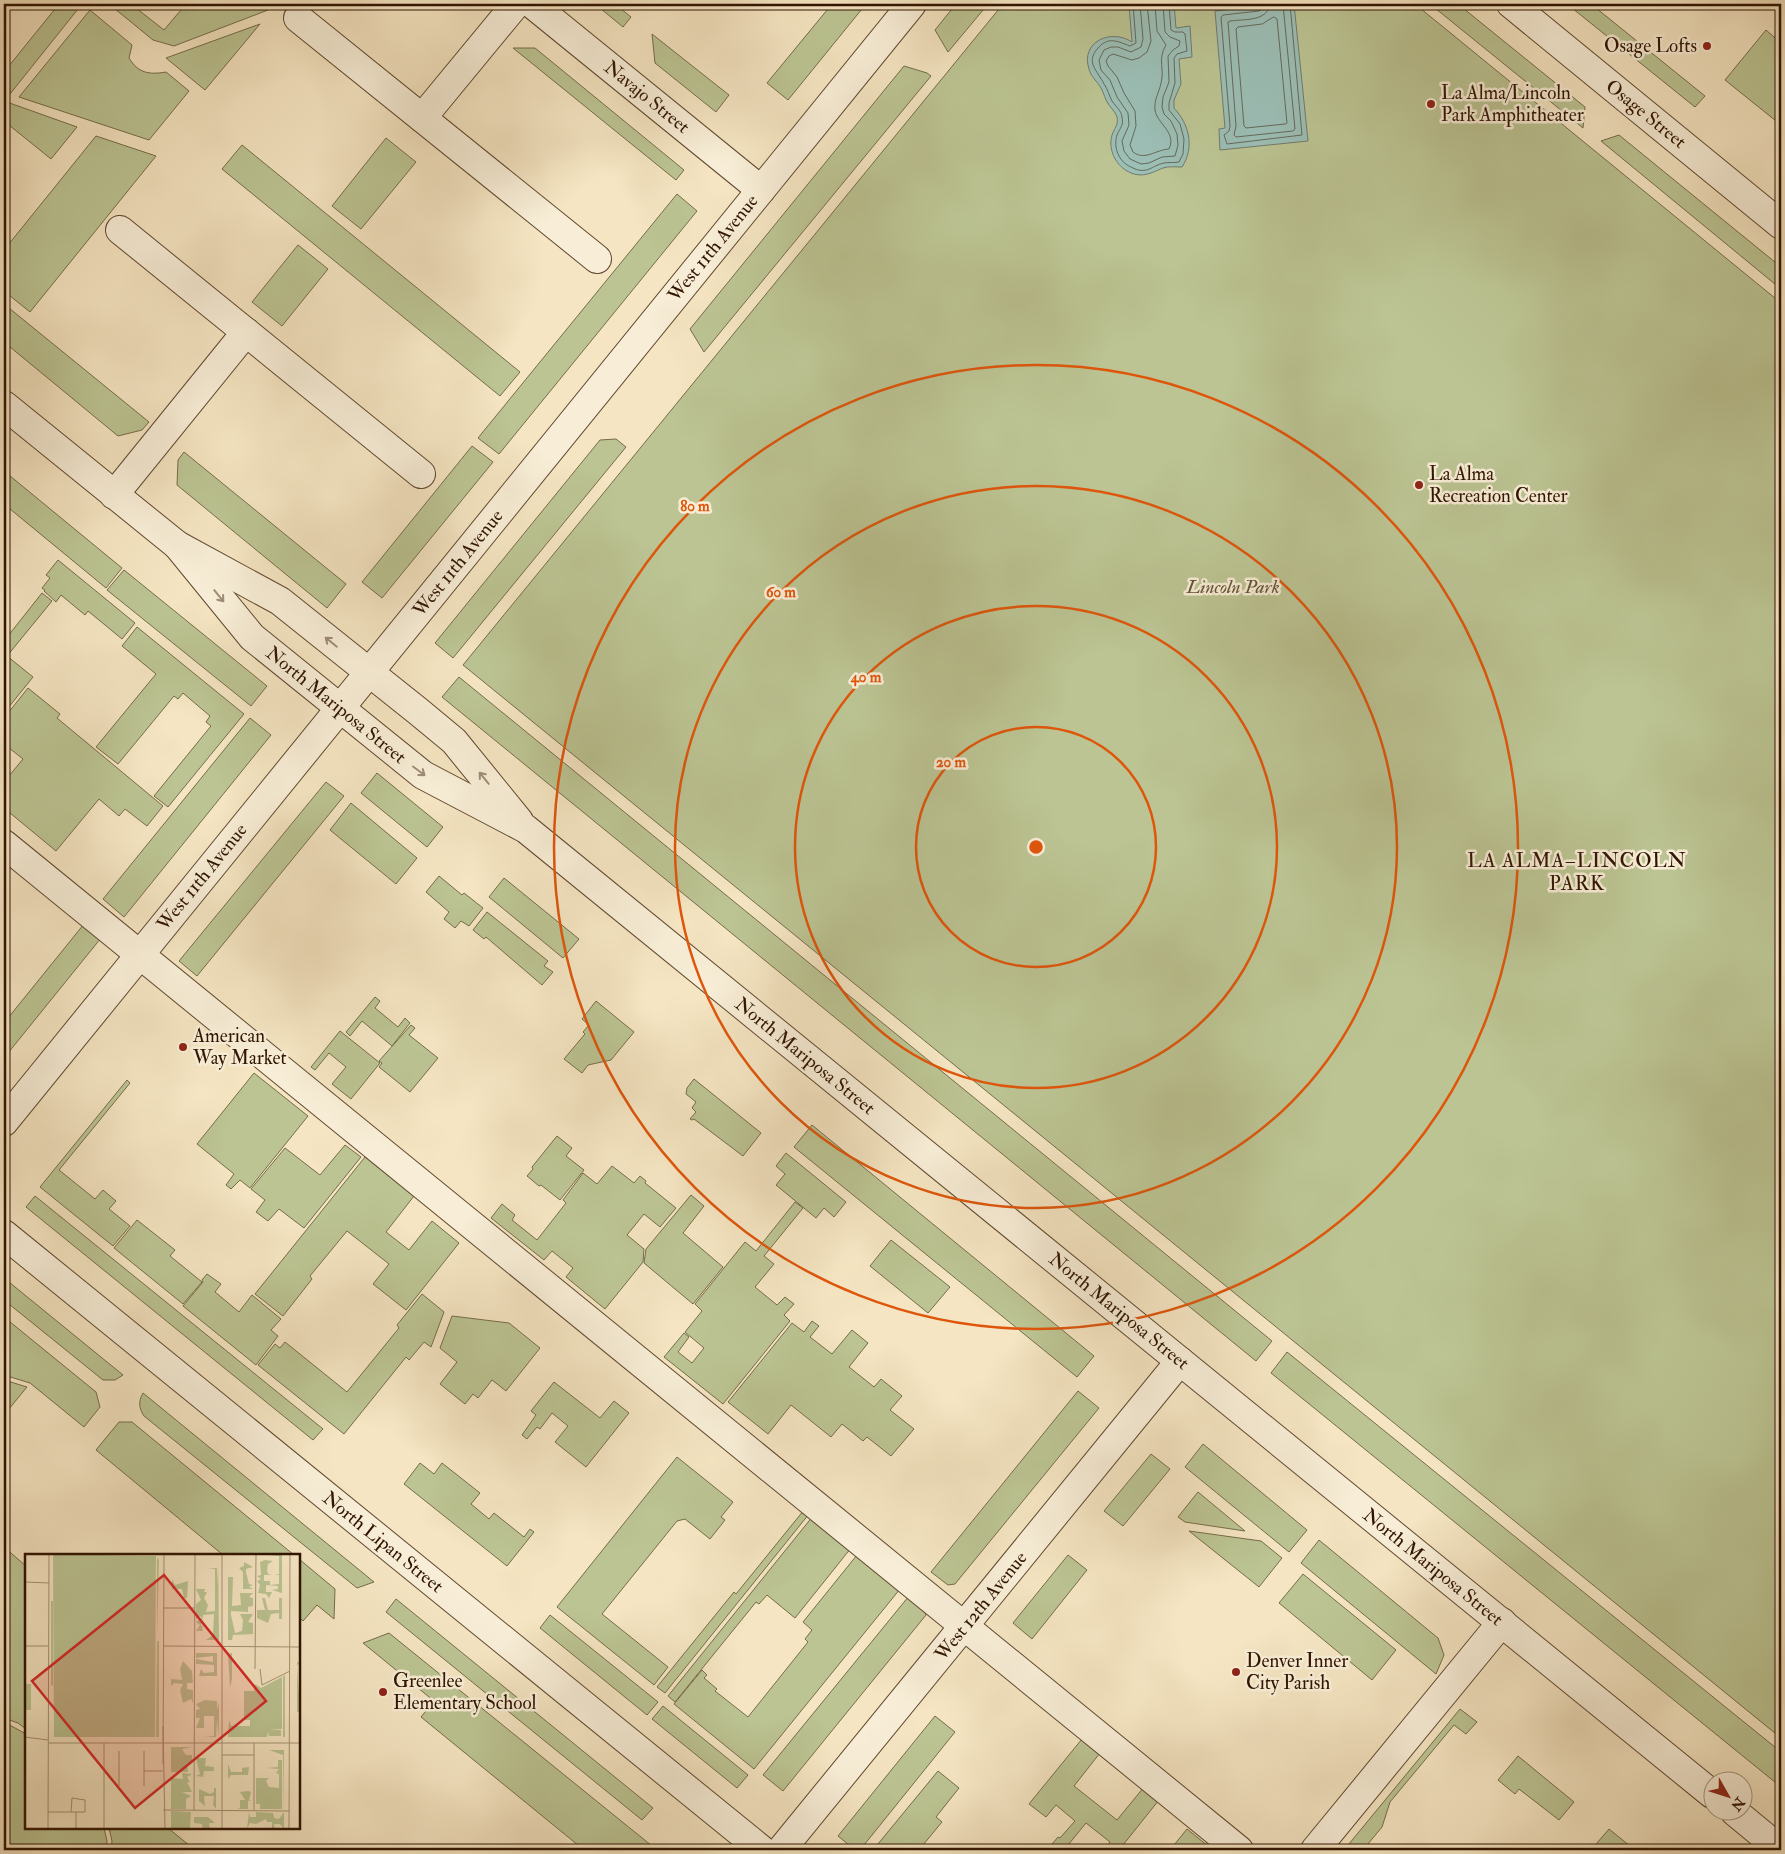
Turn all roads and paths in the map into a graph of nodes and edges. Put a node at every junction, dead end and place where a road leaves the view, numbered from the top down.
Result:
1 (516, 4) edge
2 (532, 4) edge
3 (912, 4) edge
4 (1511, 4) edge
5 (298, 18) dead end
6 (422, 118) junction
7 (761, 190) junction
8 (1781, 225) edge
9 (120, 230) dead end
10 (597, 259) dead end
11 (246, 332) junction
12 (4, 405) edge
13 (421, 474) dead end
14 (114, 495) junction
15 (177, 545) junction
16 (369, 672) junction
17 (340, 708) junction
18 (526, 829) junction
19 (4, 844) edge
20 (140, 954) junction
21 (4, 1122) edge
22 (4, 1234) edge
23 (1180, 1361) junction
24 (1502, 1622) junction
25 (964, 1626) junction
26 (1702, 1786) edge
27 (1746, 1822) edge
28 (762, 1850) edge
29 (782, 1850) edge
30 (1240, 1850) edge
31 (1315, 1850) edge
32 (1781, 1850) edge

1 - 6 street
2 - 7 street, Navajo Street
3 - 7 street, West 11th Avenue
4 - 8 street, Osage Street
5 - 6 street
6 - 10 street
7 - 16 street, West 11th Avenue
9 - 11 street
11 - 13 street
11 - 14 street
12 - 14 street, North Mariposa Street
14 - 15 street, North Mariposa Street
16 -> 15 street, North Mariposa Street
15 -> 17 street, North Mariposa Street
16 - 17 street, West 11th Avenue
18 -> 16 street, North Mariposa Street
17 -> 18 street, North Mariposa Street
17 - 20 street, West 11th Avenue
18 - 23 street, North Mariposa Street
19 - 20 street
20 - 21 street, West 11th Avenue
20 - 25 street
22 - 28 street, North Lipan Street
23 - 24 street, North Mariposa Street
23 - 25 street, West 12th Avenue
24 - 26 street, North Mariposa Street
24 - 31 street
25 - 29 street, West 12th Avenue
25 - 30 street
27 - 32 street

